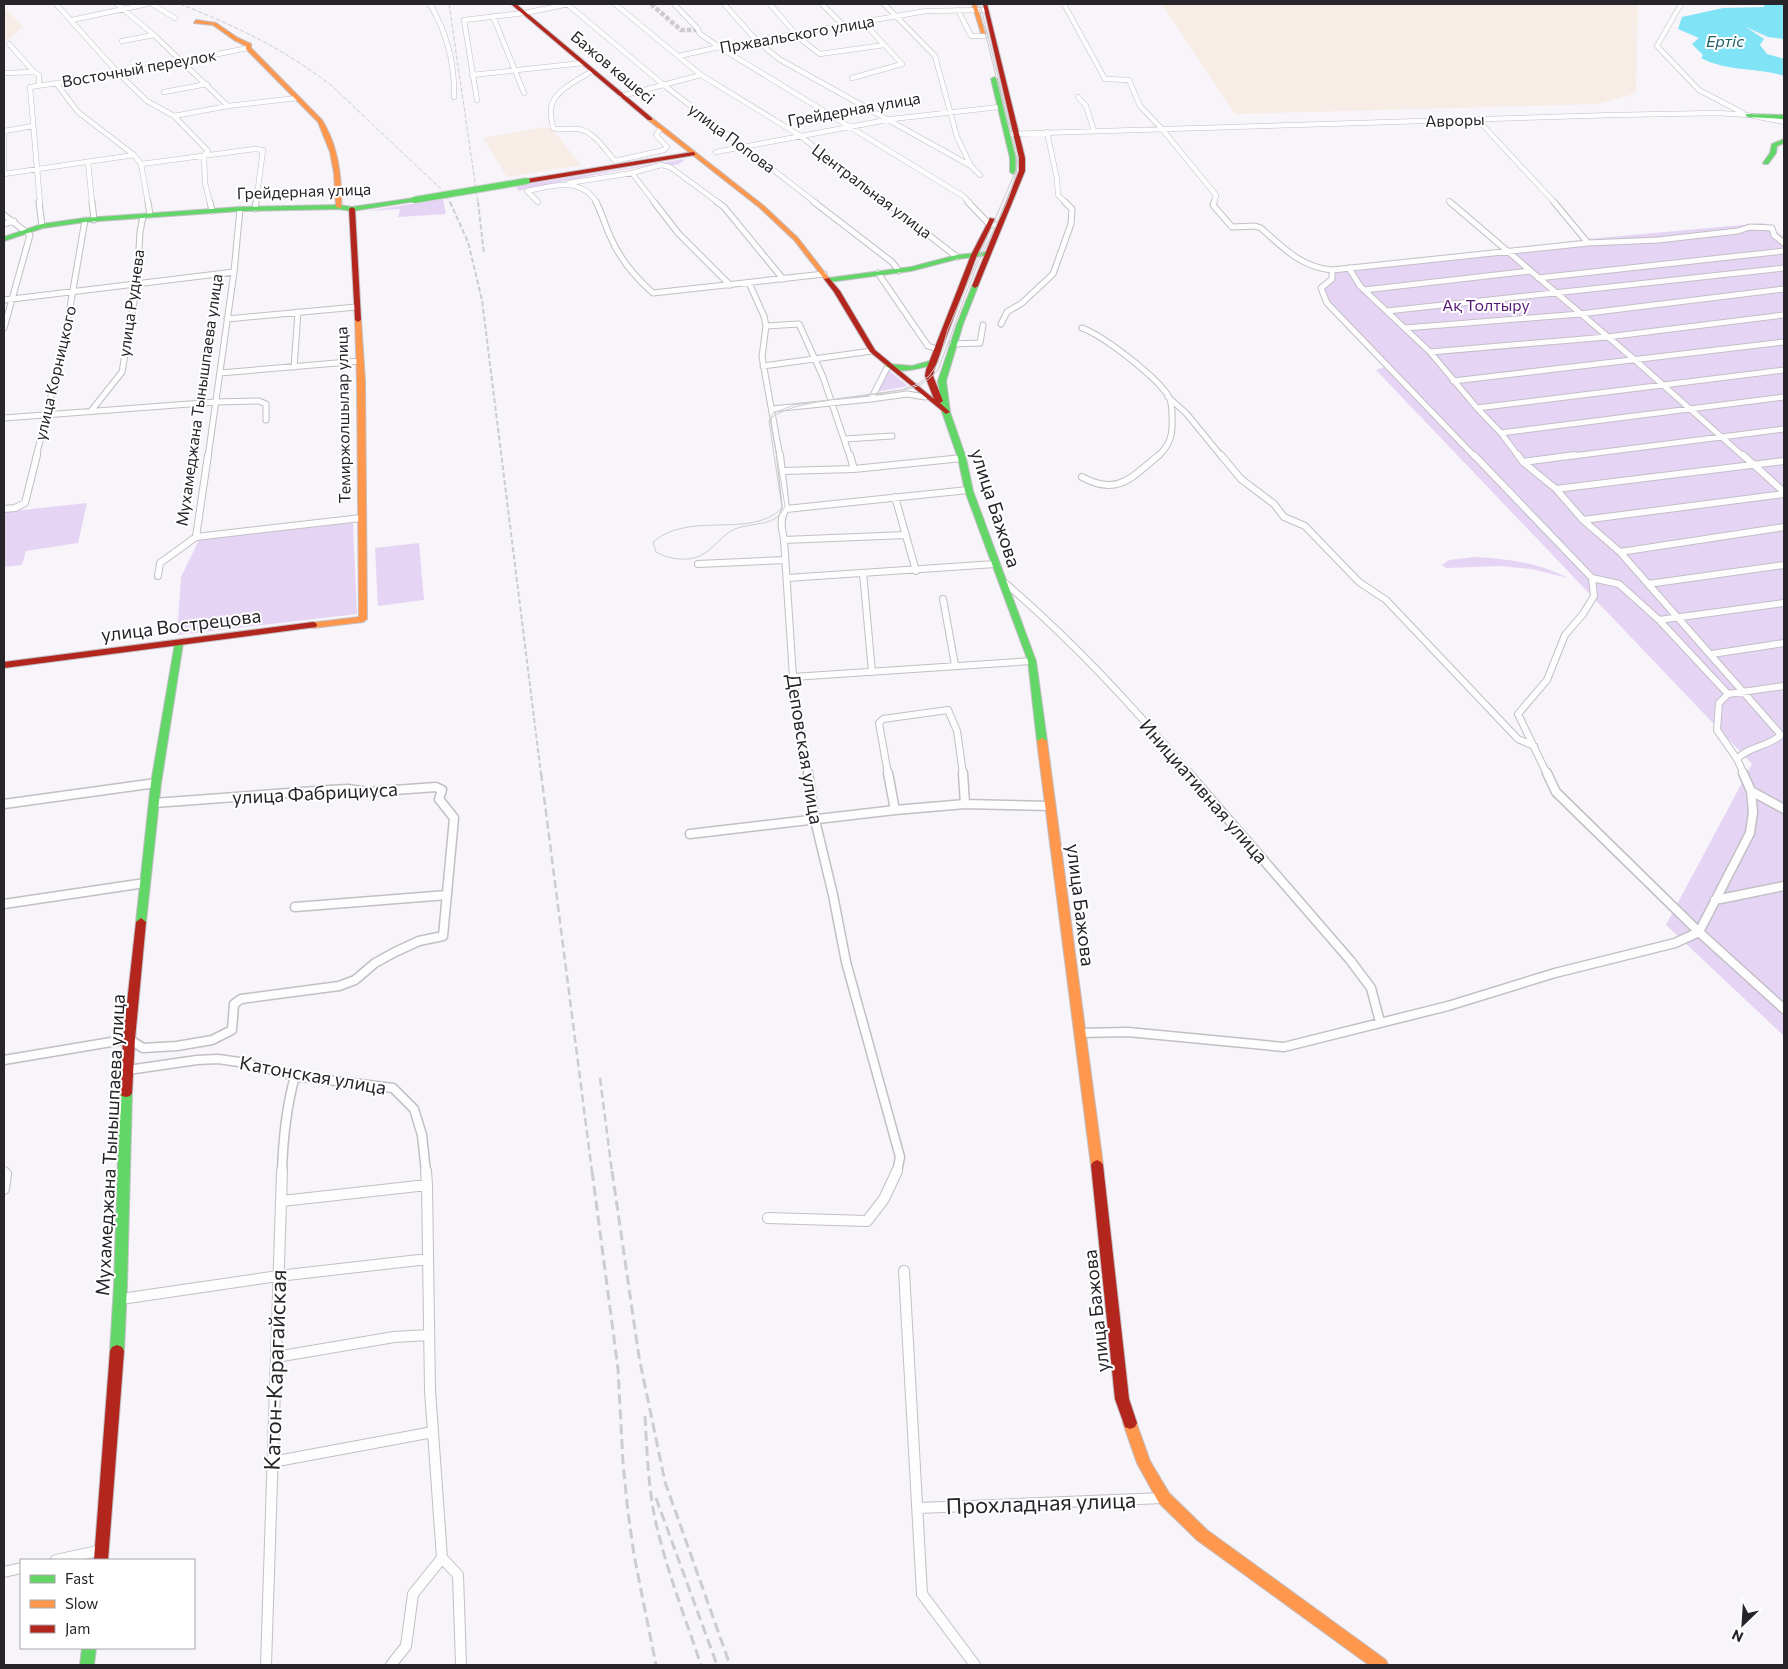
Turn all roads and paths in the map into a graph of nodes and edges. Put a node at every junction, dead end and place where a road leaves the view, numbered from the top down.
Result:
1 (56, 4) edge
2 (117, 4) edge
3 (147, 4) edge
4 (152, 4) edge
5 (430, 4) edge
6 (513, 4) edge
7 (568, 4) edge
8 (615, 4) edge
9 (674, 4) edge
10 (724, 4) edge
11 (770, 4) edge
12 (822, 4) edge
13 (884, 4) edge
14 (932, 4) edge
15 (1064, 4) edge
16 (1681, 4) edge
17 (980, 7) edge
18 (124, 8) junction
19 (958, 10) junction
20 (938, 11) junction
21 (524, 13) junction
22 (493, 16) junction
23 (898, 16) junction
24 (175, 18) dead end
25 (72, 20) junction
26 (196, 22) dead end
27 (863, 22) junction
28 (844, 26) junction
29 (797, 34) junction
30 (154, 35) junction
31 (985, 36) junction
32 (122, 41) dead end
33 (756, 41) junction
34 (9, 44) dead end
35 (884, 45) junction
36 (719, 47) junction
37 (248, 48) junction
38 (856, 49) junction
39 (888, 49) junction
40 (679, 56) junction
41 (182, 62) junction
42 (583, 63) junction
43 (515, 71) junction
44 (34, 72) junction
45 (4, 73) edge
46 (119, 74) junction
47 (472, 75) junction
48 (701, 75) junction
49 (591, 76) junction
50 (852, 78) dead end
51 (56, 83) junction
52 (39, 84) junction
53 (207, 84) junction
54 (665, 86) junction
55 (164, 92) dead end
56 (524, 93) dead end
57 (621, 96) junction
58 (297, 98) junction
59 (454, 98) dead end
60 (1078, 98) dead end
61 (477, 100) dead end
62 (228, 106) junction
63 (999, 107) junction
64 (951, 110) junction
65 (1748, 115) junction
66 (174, 116) junction
67 (1784, 117) edge
68 (887, 118) junction
69 (1477, 119) junction
70 (1784, 122) edge
71 (33, 126) junction
72 (846, 126) junction
73 (661, 128) junction
74 (1162, 129) junction
75 (4, 131) edge
76 (1094, 131) junction
77 (1047, 132) junction
78 (1011, 134) junction
79 (4, 135) edge
80 (799, 135) junction
81 (1784, 142) edge
82 (744, 146) junction
83 (716, 152) dead end
84 (693, 154) junction
85 (134, 155) junction
86 (204, 155) junction
87 (88, 162) junction
88 (1766, 163) dead end
89 (141, 164) junction
90 (971, 166) junction
91 (36, 170) junction
92 (632, 173) junction
93 (4, 174) edge
94 (980, 175) dead end
95 (562, 184) junction
96 (1449, 201) dead end
97 (538, 202) dead end
98 (340, 207) junction
99 (255, 209) junction
100 (352, 209) junction
101 (240, 210) junction
102 (212, 211) junction
103 (4, 215) edge
104 (146, 215) junction
105 (89, 220) junction
106 (14, 221) junction
107 (4, 224) edge
108 (994, 225) junction
109 (42, 226) junction
110 (26, 231) junction
111 (4, 239) edge
112 (1588, 243) junction
113 (1784, 243) edge
114 (1784, 250) edge
115 (1507, 251) junction
116 (987, 254) junction
117 (974, 255) junction
118 (957, 257) junction
119 (1349, 268) junction
120 (1784, 268) edge
121 (1332, 270) junction
122 (899, 271) junction
123 (1530, 271) junction
124 (234, 272) junction
125 (878, 273) junction
126 (826, 277) junction
127 (1538, 278) junction
128 (783, 279) junction
129 (749, 283) junction
130 (137, 284) junction
131 (730, 285) junction
132 (1784, 289) edge
133 (1364, 290) junction
134 (74, 292) junction
135 (1557, 294) junction
136 (12, 299) junction
137 (4, 300) edge
138 (356, 307) junction
139 (1386, 311) junction
140 (298, 312) junction
141 (1580, 314) junction
142 (1784, 315) edge
143 (227, 319) junction
144 (1001, 324) dead end
145 (983, 325) dead end
146 (766, 326) junction
147 (4, 328) edge
148 (1082, 328) dead end
149 (1405, 328) junction
150 (1607, 337) junction
151 (1784, 342) edge
152 (952, 344) junction
153 (937, 349) junction
154 (872, 351) junction
155 (1430, 352) junction
156 (818, 360) junction
157 (1635, 360) junction
158 (360, 361) junction
159 (933, 362) junction
160 (763, 366) junction
161 (888, 366) junction
162 (294, 367) junction
163 (1784, 370) edge
164 (220, 373) junction
165 (1453, 381) junction
166 (1662, 385) junction
167 (926, 397) junction
168 (1168, 397) junction
169 (1784, 398) edge
170 (871, 399) junction
171 (216, 402) junction
172 (834, 403) junction
173 (1476, 408) junction
174 (772, 410) junction
175 (1690, 410) junction
176 (91, 411) junction
177 (946, 412) junction
178 (47, 414) junction
179 (4, 418) edge
180 (266, 420) dead end
181 (1784, 429) edge
182 (1501, 433) junction
183 (892, 436) dead end
184 (1720, 437) junction
185 (845, 439) junction
186 (962, 458) junction
187 (1784, 461) edge
188 (1523, 462) junction
189 (1753, 466) junction
190 (854, 469) junction
191 (783, 472) junction
192 (1082, 478) dead end
193 (1556, 489) junction
194 (968, 490) junction
195 (1784, 493) edge
196 (895, 496) junction
197 (4, 509) edge
198 (786, 509) junction
199 (361, 518) junction
200 (1583, 520) junction
201 (1784, 527) edge
202 (906, 534) junction
203 (196, 537) junction
204 (784, 540) junction
205 (1620, 552) junction
206 (785, 560) junction
207 (698, 564) dead end
208 (995, 564) junction
209 (1784, 566) edge
210 (916, 571) junction
211 (863, 573) junction
212 (158, 576) dead end
213 (787, 578) junction
214 (1592, 578) junction
215 (1000, 579) junction
216 (1648, 584) junction
217 (943, 599) dead end
218 (1784, 603) edge
219 (1677, 618) junction
220 (363, 619) joint
221 (1659, 620) junction
222 (179, 643) junction
223 (1784, 643) edge
224 (1712, 654) junction
225 (1032, 662) junction
226 (4, 665) edge
227 (955, 665) junction
228 (872, 672) junction
229 (793, 677) junction
230 (1784, 686) edge
231 (1745, 692) junction
232 (1728, 694) junction
233 (1782, 735) edge
234 (1534, 746) junction
235 (1737, 759) junction
236 (156, 783) junction
237 (1751, 791) junction
238 (154, 803) junction
239 (4, 804) edge
240 (965, 804) junction
241 (1050, 806) junction
242 (1784, 809) edge
243 (895, 810) junction
244 (815, 820) junction
245 (690, 834) dead end
246 (145, 883) junction
247 (1784, 886) edge
248 (447, 895) junction
249 (1715, 900) junction
250 (4, 904) edge
251 (295, 907) dead end
252 (1699, 932) junction
253 (1784, 1009) edge
254 (1380, 1022) junction
255 (1079, 1033) junction
256 (129, 1038) junction
257 (4, 1060) edge
258 (128, 1070) junction
259 (295, 1076) junction
260 (4, 1172) edge
261 (427, 1185) junction
262 (4, 1189) edge
263 (282, 1201) junction
264 (768, 1218) dead end
265 (428, 1259) junction
266 (904, 1271) dead end
267 (278, 1276) junction
268 (121, 1299) junction
269 (429, 1335) junction
270 (276, 1358) junction
271 (433, 1432) junction
272 (272, 1462) junction
273 (1164, 1498) junction
274 (918, 1508) junction
275 (101, 1555) edge
276 (442, 1558) junction
277 (65, 1559) edge
278 (20, 1568) edge
279 (4, 1572) edge
280 (89, 1649) edge
281 (87, 1665) edge
282 (266, 1665) edge
283 (391, 1665) edge
284 (461, 1665) edge
285 (975, 1665) edge
286 (1381, 1665) edge

1 - 25 street
2 - 18 street
3 - 18 street
4 - 24 street
5 - 59 street
6 - 21 main road, Бажов көшесі
7 - 21 street
7 - 54 street, улица Попова
8 - 40 street, Центральная улица
9 - 36 street
10 - 33 street
11 - 29 street
12 - 28 street
13 - 23 street
14 - 20 street
15 - 74 street
16 - 65 street
17 - 19 street, Пржвальского улица
17 - 31 main road
17 - 78 main road
18 - 25 street
18 - 30 street
19 - 20 street, Пржвальского улица
19 - 31 street
20 - 23 street, Пржвальского улица
21 - 22 street
21 - 42 main road, Бажов көшесі
22 - 43 street
22 - 47 street
23 - 27 street, Пржвальского улица
23 - 64 street
25 - 46 street
26 - 37 main road
27 - 28 street, Пржвальского улица
27 - 35 street
28 - 29 street, Пржвальского улица
29 - 33 street, Пржвальского улица
29 - 38 street
30 - 32 street
30 - 41 street
31 - 63 main road
33 - 36 street, Пржвальского улица
33 - 68 street
34 - 44 street
35 - 38 street
35 - 39 street
36 - 40 street, Пржвальского улица
36 - 72 street
37 - 41 street, Восточный переулок
37 - 58 main road
38 - 39 street
39 - 50 street
40 - 48 street, Центральная улица
41 - 46 street, Восточный переулок
41 - 53 street
42 - 43 street
42 - 49 main road, Бажов көшесі
43 - 47 street
43 - 56 street
44 - 45 street
44 - 52 street
46 - 51 street, Восточный переулок
46 - 66 street
47 - 61 street
48 - 54 street
48 - 80 street, Центральная улица
49 - 57 main road, Бажов көшесі
49 - 73 street
51 - 52 street, Восточный переулок
51 - 85 street, улица Руднева
52 - 71 street, Восточный переулок
53 - 55 street
53 - 62 street
54 - 57 street
54 - 82 street, улица Попова
57 - 73 main road, Бажов көшесі
58 - 62 street
58 - 98 main road
60 - 76 street
62 - 66 street
63 - 64 street, Грейдерная улица
63 - 78 main road
64 - 68 street, Грейдерная улица
64 - 90 street
65 - 67 main road
65 - 69 street, Авроры
65 - 70 street
66 - 86 street
68 - 72 street, Грейдерная улица
68 - 90 street
69 - 74 street, Авроры
69 - 112 street
71 - 75 street
71 - 91 street
72 - 80 street, Грейдерная улица
72 - 108 street
73 - 84 main road, Бажов көшесі
74 - 76 street, Авроры
74 - 121 street
76 - 77 street, Авроры
77 - 78 street, Авроры
77 - 144 street
78 - 108 main road
79 - 93 street
80 - 82 street, Грейдерная улица
80 - 118 street, Центральная улица
81 - 88 main road
82 - 83 street, Грейдерная улица
82 - 122 street, улица Попова
84 - 100 main road, Грейдерная улица, bridge
84 - 126 main road
85 - 87 street
85 - 89 street, улица Руднева
86 - 89 street
86 - 99 street
86 - 102 street
87 - 91 street
87 - 105 street, улица Корницкого
89 - 104 street, улица Руднева
90 - 94 street
91 - 93 street
91 - 109 street
92 - 95 street
92 - 128 street
92 - 131 street
95 - 97 street
95 - 131 street
96 - 115 street
98 - 99 main road, Грейдерная улица
98 - 100 main road, Грейдерная улица
99 - 101 main road, Грейдерная улица
100 - 138 main road, Темиржолшылар улица
101 - 102 main road, Грейдерная улица
101 - 124 street, Мухамеджана Тынышпаева улица
102 - 104 main road, Грейдерная улица
103 - 106 street
104 - 105 main road, Грейдерная улица
104 - 130 street, улица Руднева
105 - 109 main road, Грейдерная улица
105 - 134 street, улица Корницкого
106 - 107 street
106 - 110 street
108 - 116 main road
108 - 117 main road
109 - 110 main road, Грейдерная улица
110 - 111 main road, Грейдерная улица
110 - 136 street
112 - 113 street
112 - 115 street
114 - 127 street
115 - 119 street
115 - 123 street
116 - 117 main road
116 - 152 main road
117 - 118 main road
117 - 153 main road
118 - 122 main road
119 - 121 street
119 - 133 street
120 - 135 street
121 - 214 street
122 - 125 main road
123 - 127 street
123 - 133 street
124 - 130 street
124 - 143 street, Мухамеджана Тынышпаева улица
125 - 126 main road
125 - 153 street
126 - 128 street
126 - 154 main road
127 - 135 street
128 - 129 street
129 - 131 street
129 - 146 street
130 - 134 street
130 - 176 street, улица Руднева
132 - 141 street
133 - 139 street
134 - 136 street
134 - 178 street, улица Корницкого
135 - 139 street
135 - 141 street
136 - 137 street
136 - 147 street
138 - 140 street
138 - 158 main road, Темиржолшылар улица
139 - 149 street
140 - 143 street
140 - 162 street
141 - 149 street
141 - 150 street
142 - 150 street
143 - 164 street, Мухамеджана Тынышпаева улица
145 - 152 street
146 - 156 street
146 - 160 street, Деповская улица
148 - 168 street
149 - 155 street
150 - 155 street
150 - 157 street
151 - 157 street
152 - 177 main road
153 - 159 main road
154 - 156 street
154 - 161 main road
155 - 165 street
156 - 160 street
156 - 172 street
157 - 165 street
157 - 166 street
158 - 162 street
158 - 199 main road, Темиржолшылар улица
159 - 161 main road
159 - 177 main road
160 - 174 street, Деповская улица
161 - 167 main road
161 - 170 street
162 - 164 street
163 - 166 street
164 - 171 street, Мухамеджана Тынышпаева улица
165 - 173 street
166 - 173 street
166 - 175 street
167 - 170 street
167 - 177 main road
168 - 192 street
168 - 234 street
169 - 175 street
170 - 172 street
171 - 176 street
171 - 180 street
171 - 203 street, Мухамеджана Тынышпаева улица
172 - 174 street
172 - 185 street
173 - 182 street
174 - 191 street, Деповская улица
175 - 182 street
175 - 184 street
176 - 178 street
177 - 186 main road, улица Бажова
178 - 179 street
178 - 197 street, улица Корницкого
181 - 184 street
182 - 188 street
183 - 185 street
184 - 188 street
184 - 189 street
185 - 190 street
186 - 190 street
186 - 194 main road, улица Бажова
187 - 189 street
188 - 193 street
189 - 193 street
189 - 195 street
190 - 191 street
191 - 198 street, Деповская улица
193 - 200 street
194 - 196 street
194 - 208 main road, улица Бажова
195 - 200 street
196 - 198 street
196 - 202 street
198 - 204 street, Деповская улица
199 - 203 street
199 - 220 main road, Темиржолшылар улица
200 - 205 street
201 - 205 street
202 - 204 street
202 - 210 street
203 - 212 street, Мухамеджана Тынышпаева улица
204 - 206 street, Деповская улица
205 - 216 street
206 - 207 street
206 - 213 street, Деповская улица
208 - 210 street
208 - 215 main road, улица Бажова
209 - 216 street
210 - 211 street
211 - 213 street
211 - 228 street
213 - 229 street, Деповская улица
214 - 221 street
214 - 234 street
215 - 225 main road, улица Бажова
215 - 254 street, Инициативная улица
216 - 219 street
217 - 227 street
218 - 219 street
219 - 221 street
219 - 224 street
220 - 222 main road, улица Вострецова
221 - 232 street
222 - 226 main road, улица Вострецова
222 - 236 main road, Мухамеджана Тынышпаева улица
223 - 224 street
224 - 231 street
225 - 227 street
225 - 241 main road, улица Бажова
227 - 228 street
228 - 229 street
229 - 244 street, Деповская улица
230 - 231 street
231 - 232 street
231 - 233 street
232 - 235 street
233 - 235 street
234 - 252 street
235 - 237 street
236 - 238 main road, Мухамеджана Тынышпаева улица
236 - 239 street
237 - 242 street
237 - 249 street
238 - 246 main road, Мухамеджана Тынышпаева улица
238 - 248 street, улица Фабрициуса
240 - 241 street
240 - 243 street
240 - 243 street
241 - 255 main road, улица Бажова
243 - 244 street
244 - 245 street
244 - 264 street, Деповская улица
246 - 250 street
246 - 256 main road, Мухамеджана Тынышпаева улица
247 - 249 street
248 - 251 street
248 - 256 street
249 - 252 street
252 - 253 street
252 - 254 street
254 - 255 street
255 - 273 main road, улица Бажова
256 - 257 street
256 - 258 main road, Мухамеджана Тынышпаева улица
258 - 259 street, Катонская улица
258 - 268 main road, Мухамеджана Тынышпаева улица
259 - 261 street, Катонская улица
259 - 263 street, Катон-Карагайская
260 - 262 street
261 - 263 street
261 - 265 street, Катонская улица
263 - 267 street, Катон-Карагайская
265 - 267 street
265 - 269 street, Катонская улица
266 - 274 street, Прохладная улица
267 - 268 street
267 - 270 street, Катон-Карагайская
268 - 275 main road, Мухамеджана Тынышпаева улица
269 - 270 street
269 - 271 street, Катонская улица
270 - 272 street, Катон-Карагайская
271 - 272 street
271 - 276 street, Катонская улица
272 - 282 street, Катон-Карагайская
273 - 274 street, Прохладная улица
273 - 286 main road, улица Бажова
274 - 285 street, Прохладная улица
275 - 277 street
276 - 283 street
276 - 284 street
278 - 279 street
280 - 281 main road

